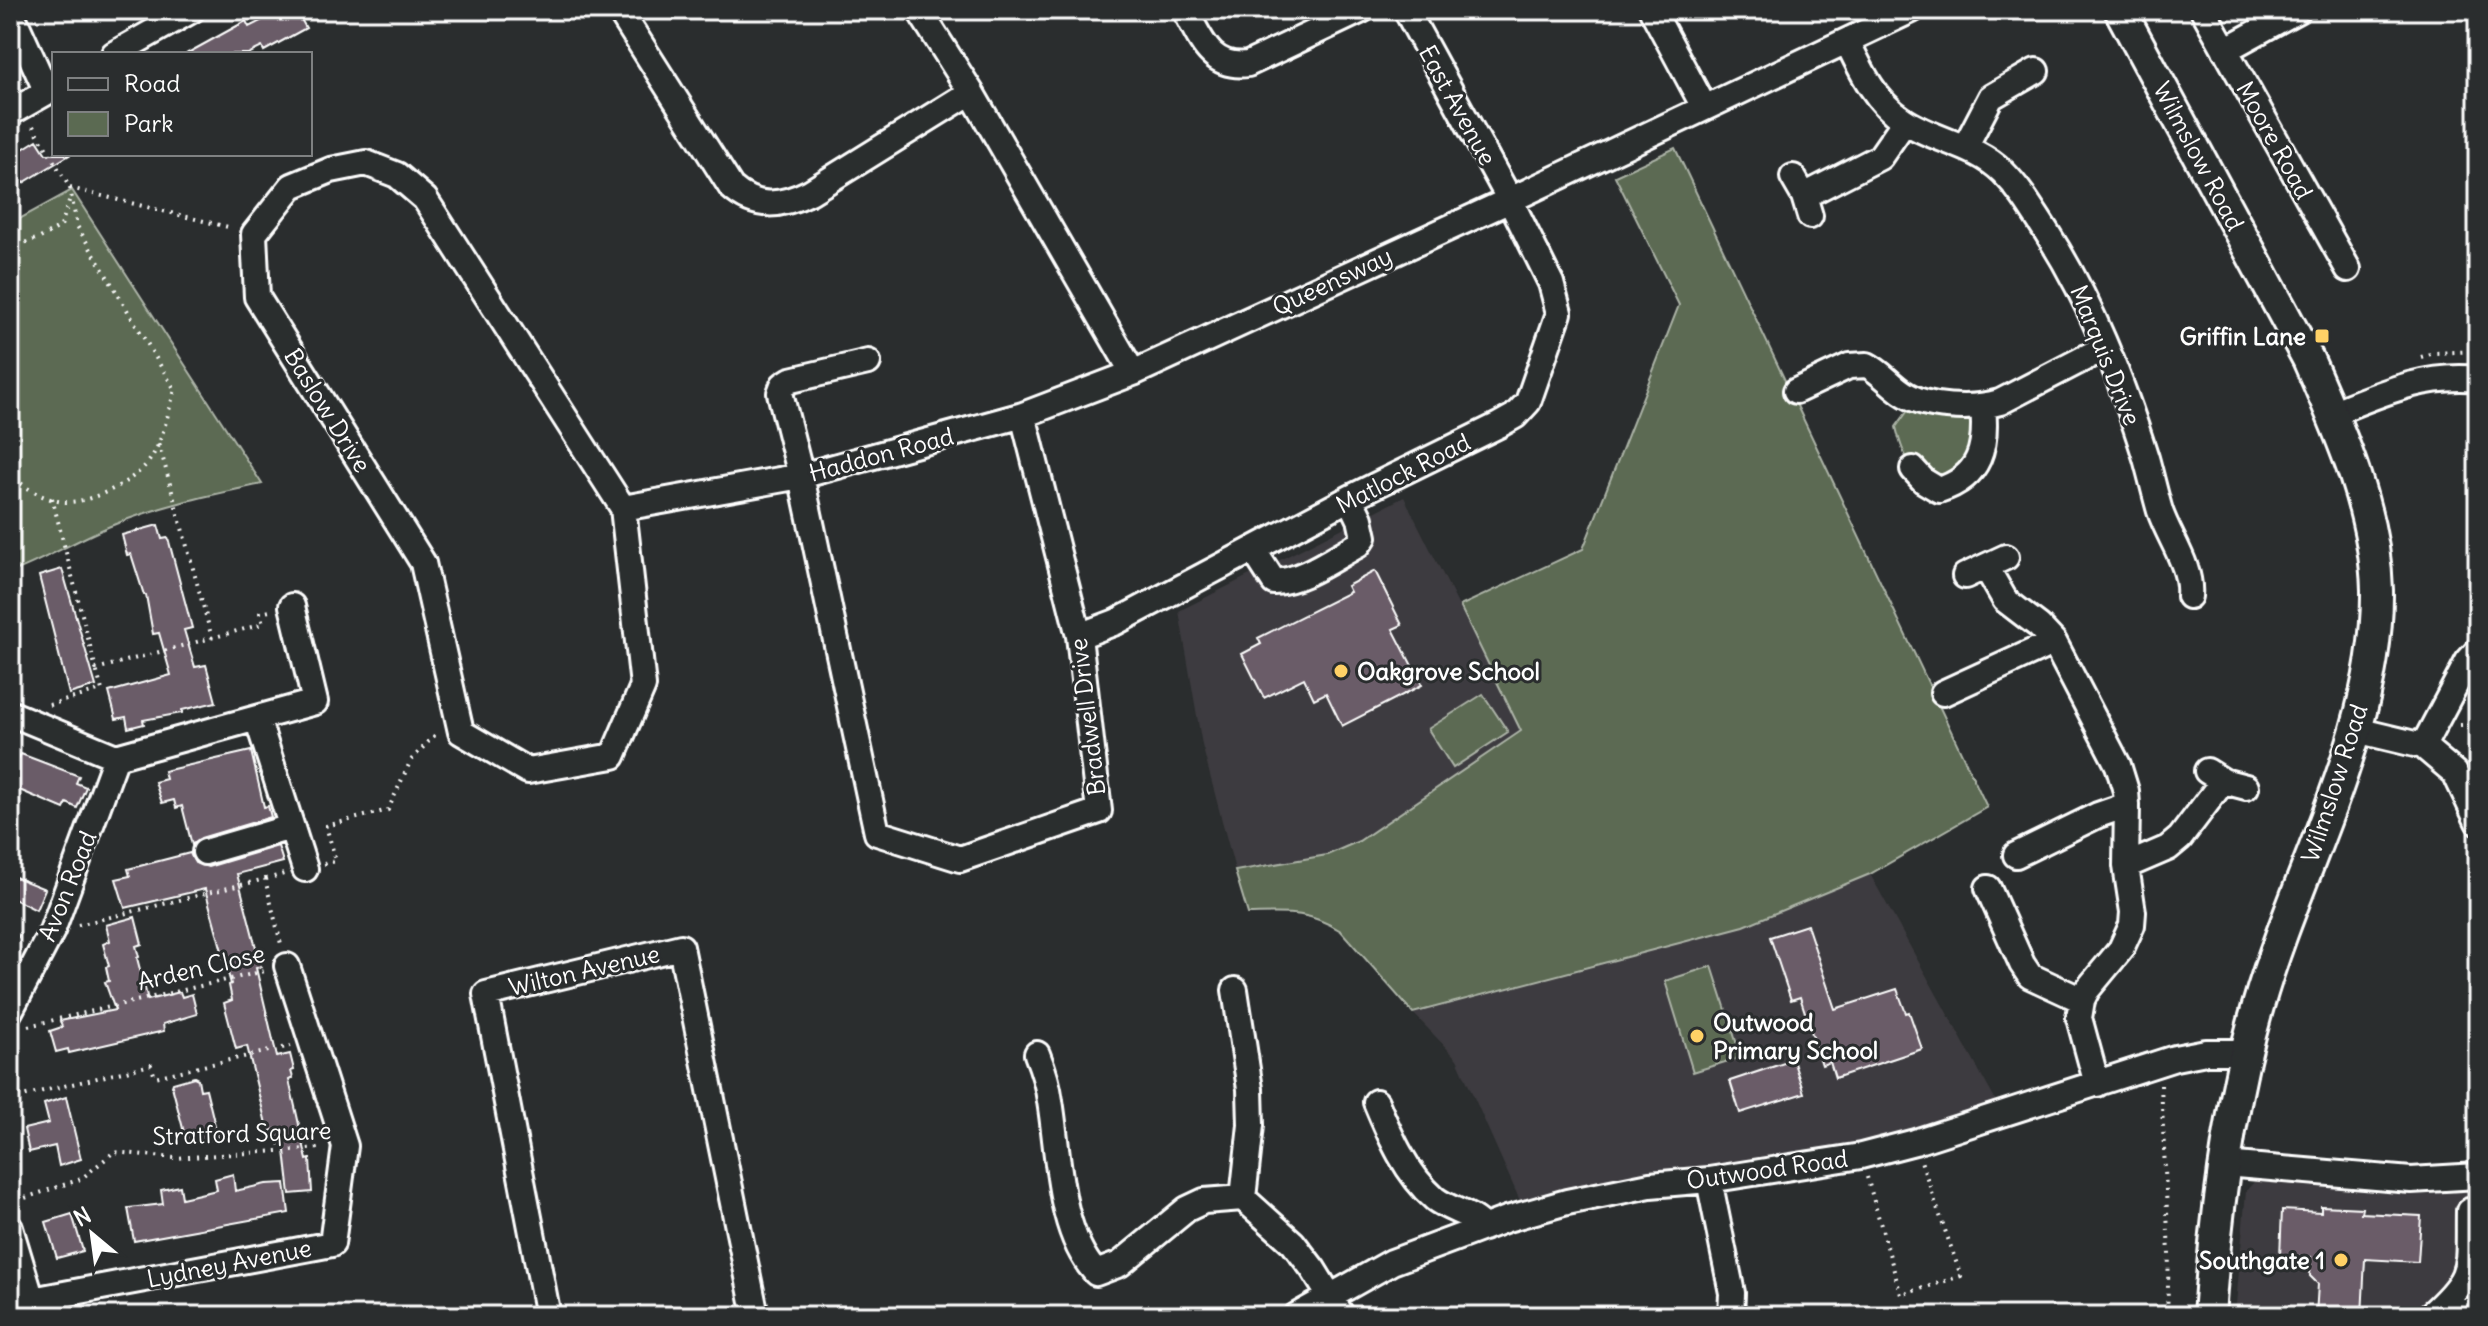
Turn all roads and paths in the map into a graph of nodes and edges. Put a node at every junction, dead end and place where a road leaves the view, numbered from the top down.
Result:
1 (10, 10) edge
2 (192, 10) edge
3 (619, 10) edge
4 (919, 10) edge
5 (1185, 10) edge
6 (1362, 10) edge
7 (1406, 10) edge
8 (1652, 10) edge
9 (1912, 10) edge
10 (2120, 10) edge
11 (2203, 10) edge
12 (2298, 10) edge
13 (1847, 41) junction
14 (2225, 50) junction
15 (118, 52) edge
16 (2036, 71) dead end
17 (51, 90) edge
18 (971, 92) junction
19 (1704, 107) junction
20 (16, 110) edge
21 (1905, 121) junction
22 (1965, 147) junction
23 (70, 188) junction
24 (1802, 196) dead end
25 (1510, 200) junction
26 (254, 234) junction
27 (10, 247) edge
28 (2348, 269) dead end
29 (2106, 347) junction
30 (2478, 351) edge
31 (2409, 361) dead end
32 (868, 362) dead end
33 (1133, 373) junction
34 (2478, 379) edge
35 (1796, 391) dead end
36 (1983, 407) junction
37 (2332, 413) junction
38 (1023, 415) junction
39 (158, 441) junction
40 (1913, 469) dead end
41 (10, 472) edge
42 (801, 476) junction
43 (52, 498) junction
44 (623, 508) junction
45 (1355, 509) junction
46 (1259, 560) junction
47 (1986, 567) dead end
48 (2189, 596) dead end
49 (292, 606) joint
50 (1079, 636) junction
51 (212, 638) junction
52 (2054, 642) junction
53 (2478, 650) edge
54 (96, 669) junction
55 (1943, 693) dead end
56 (456, 713) junction
57 (12, 714) edge
58 (257, 718) junction
59 (2356, 730) junction
60 (2423, 746) junction
61 (116, 757) junction
62 (2226, 780) dead end
63 (2127, 805) junction
64 (2478, 822) edge
65 (291, 827) junction
66 (205, 852) dead end
67 (2016, 855) dead end
68 (2126, 866) junction
69 (305, 869) junction
70 (265, 879) junction
71 (1988, 888) dead end
72 (52, 931) junction
73 (287, 966) junction
74 (1235, 990) dead end
75 (2082, 1000) junction
76 (15, 1019) edge
77 (312, 1041) junction
78 (2247, 1052) junction
79 (1037, 1054) dead end
80 (2160, 1063) junction
81 (2097, 1084) junction
82 (10, 1099) edge
83 (1376, 1102) dead end
84 (1915, 1142) junction
85 (345, 1146) junction
86 (1861, 1156) junction
87 (2225, 1164) junction
88 (2478, 1176) edge
89 (1709, 1180) junction
90 (1243, 1198) junction
91 (10, 1203) edge
92 (2469, 1211) dead end
93 (10, 1228) edge
94 (1484, 1228) junction
95 (1336, 1306) edge
96 (34, 1308) edge
97 (2438, 1309) edge
98 (2478, 1311) edge
99 (548, 1316) edge
100 (756, 1316) edge
101 (1296, 1316) edge
102 (1731, 1316) edge
103 (2167, 1316) edge
104 (2209, 1316) edge

1 - 17 street
2 - 15 street
3 - 18 street
4 - 18 street
5 - 6 street
7 - 25 street, East Avenue
8 - 19 street
9 - 13 street, Queensway
10 - 37 main road, Wilmslow Road
11 - 14 street, Moore Road
12 - 14 street
13 - 19 street, Queensway
13 - 21 street, Marquis Drive
14 - 28 street, Moore Road
16 - 22 street
17 - 20 street
18 - 33 street
19 - 25 street, Queensway
20 - 23 path
21 - 22 street, Marquis Drive
21 - 24 street
22 - 29 street, Marquis Drive
23 - 26 path
23 - 27 path
23 - 39 path
25 - 33 street, Queensway
25 - 45 street, Matlock Road
26 - 44 street, Baslow Drive
26 - 56 street, Baslow Drive
29 - 36 street
29 - 48 street, Marquis Drive
30 - 31 path
32 - 42 street
33 - 38 street, Haddon Road
34 - 37 street
35 - 36 street
36 - 40 street
37 - 59 main road, Wilmslow Road
38 - 42 street, Haddon Road
38 - 50 street, Bradwell Drive
39 - 43 path
39 - 51 path
41 - 43 path
42 - 44 street, Haddon Road
42 - 50 street, Bradwell Drive
43 - 54 path
44 - 56 street, Baslow Drive
45 - 46 street, Matlock Road
45 - 46 street
46 - 50 street, Matlock Road
47 - 52 street
49 - 51 path
49 - 58 street
51 - 54 path
52 - 55 street
52 - 63 street
53 - 60 street
54 - 57 path
56 - 69 path
57 - 61 street
58 - 61 street
58 - 65 street
59 - 60 street
59 - 78 main road, Wilmslow Road
60 - 64 street
61 - 72 street, Avon Road
62 - 68 street
63 - 67 street
63 - 68 street
65 - 66 street
65 - 69 street
68 - 75 street
69 - 70 path
70 - 72 path
70 - 73 path, Arden Close
71 - 75 street
72 - 76 street, Avon Road
73 - 76 path, Arden Close
73 - 77 street, Lydney Avenue
74 - 90 street
75 - 81 street
77 - 82 path
77 - 85 street, Lydney Avenue
78 - 80 street, Outwood Road
78 - 87 main road, Wilmslow Road
79 - 90 street
80 - 81 street, Outwood Road
80 - 103 path
81 - 84 street, Outwood Road
83 - 94 street
84 - 86 street, Outwood Road
84 - 86 path
85 - 91 path, Stratford Square
85 - 96 street, Lydney Avenue
86 - 89 street, Outwood Road
87 - 88 street
87 - 104 main road, Wilmslow Road
89 - 94 street, Outwood Road
89 - 102 street
90 - 95 street
92 - 97 street
93 - 96 street
94 - 95 street, Outwood Road
95 - 101 street, Outwood Road
97 - 98 street
99 - 100 street, Wilton Avenue

